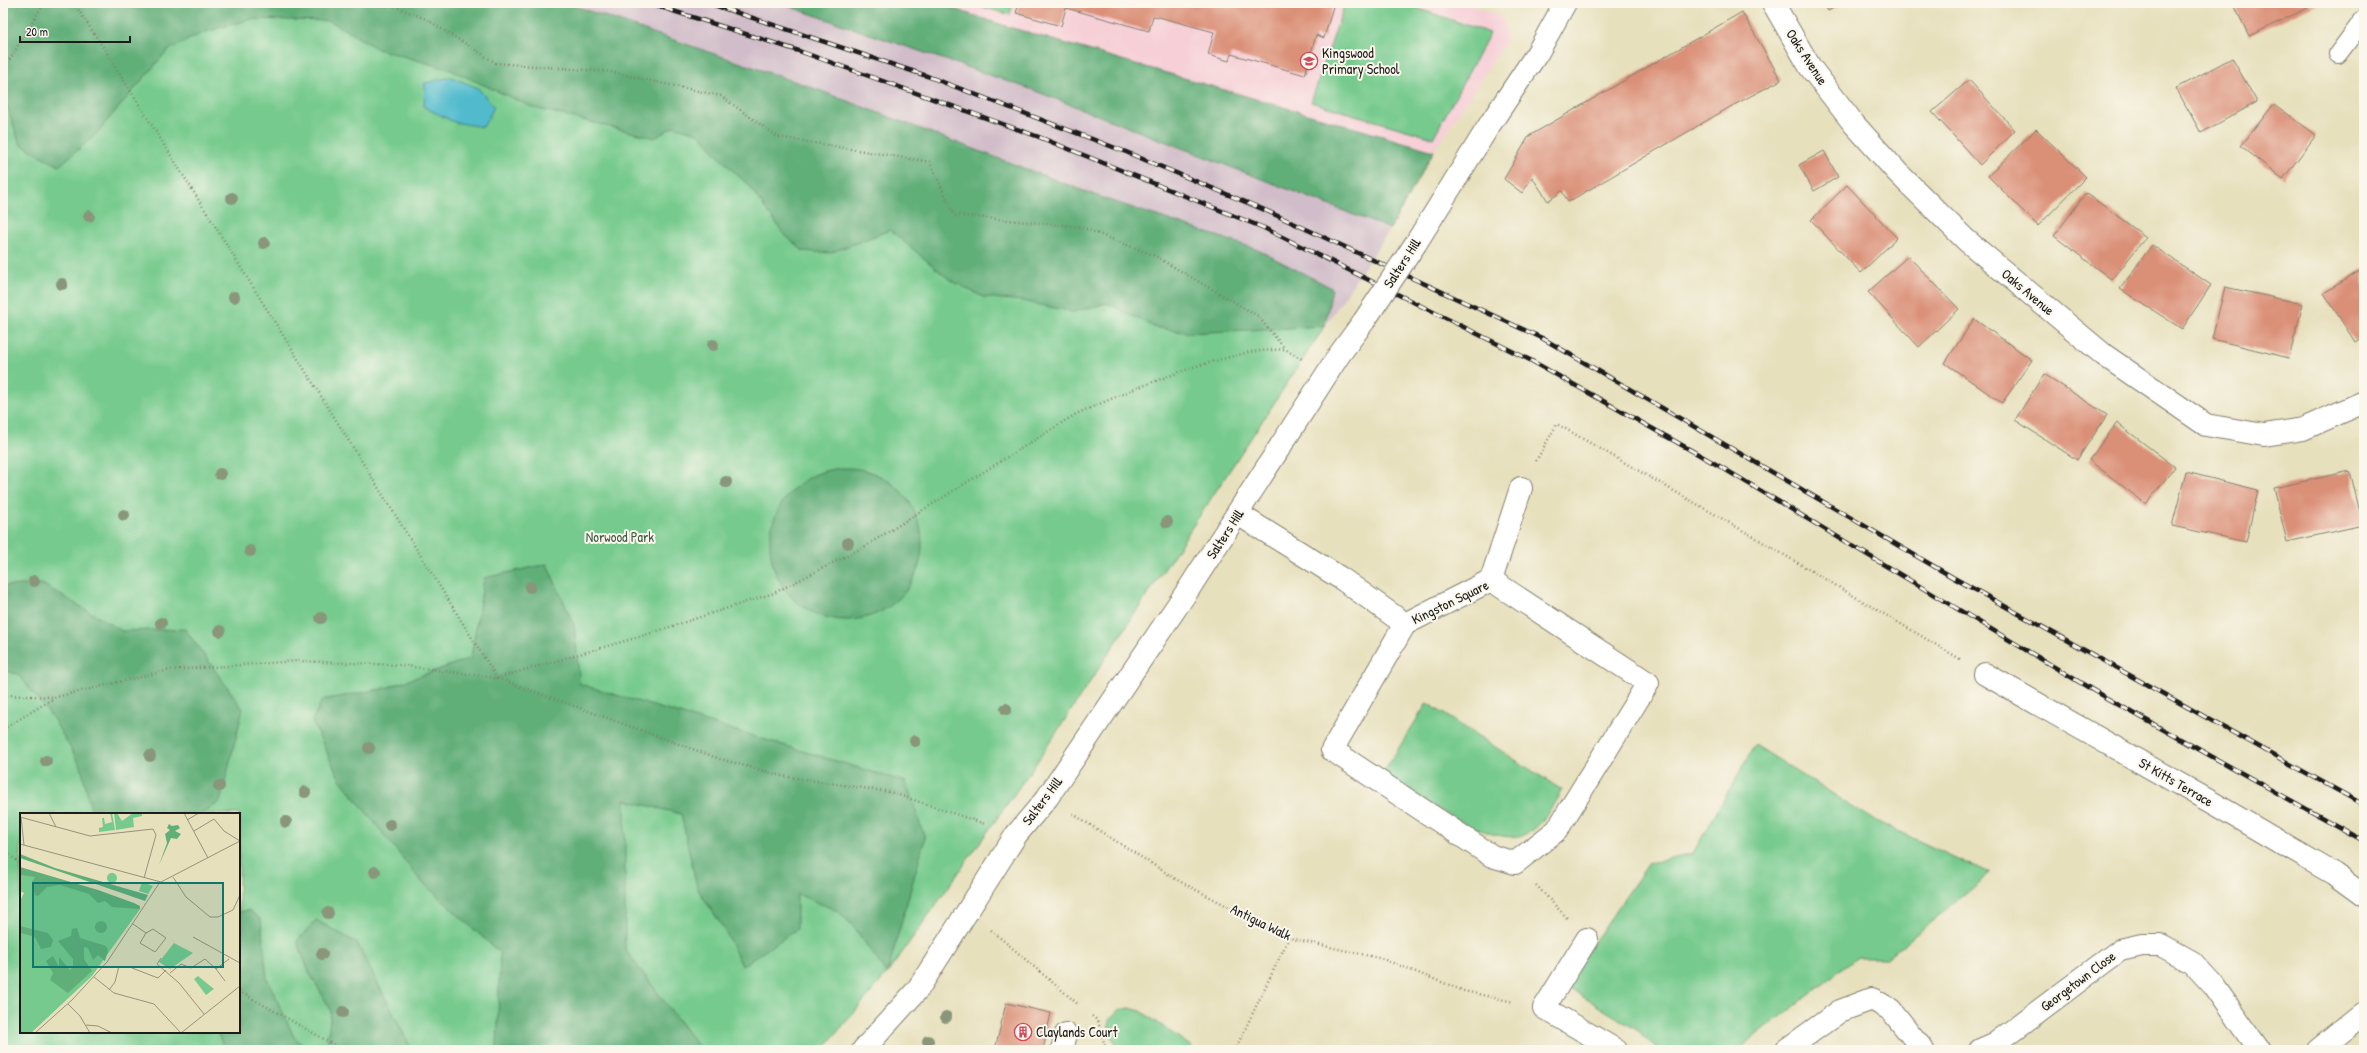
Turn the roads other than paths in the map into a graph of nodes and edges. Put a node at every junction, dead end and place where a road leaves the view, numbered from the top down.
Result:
1 (1565, 3) edge
2 (1774, 3) edge
3 (2364, 19) edge
4 (2338, 54) dead end
5 (2364, 402) edge
6 (1521, 488) road end
7 (1238, 514) junction
8 (1491, 580) junction
9 (1405, 624) junction
10 (1984, 674) road end
11 (2364, 896) edge
12 (1587, 939) road end
13 (2364, 1013) edge
14 (863, 1050) edge
15 (1616, 1050) edge
16 (1786, 1050) edge
17 (1923, 1050) edge
18 (1980, 1050) edge
19 (2259, 1050) edge
20 (2318, 1050) edge

1 - 7 street, Salters Hill, bridge
2 - 5 street, Oaks Avenue
3 - 4 lane
6 - 8 street
7 - 9 street
7 - 14 street, Salters Hill
8 - 9 street, Kingston Square
8 - 9 street, Kingston Square
10 - 11 street, St Kitts Terrace
12 - 15 street
13 - 20 street
16 - 17 street
18 - 19 street, Georgetown Close

